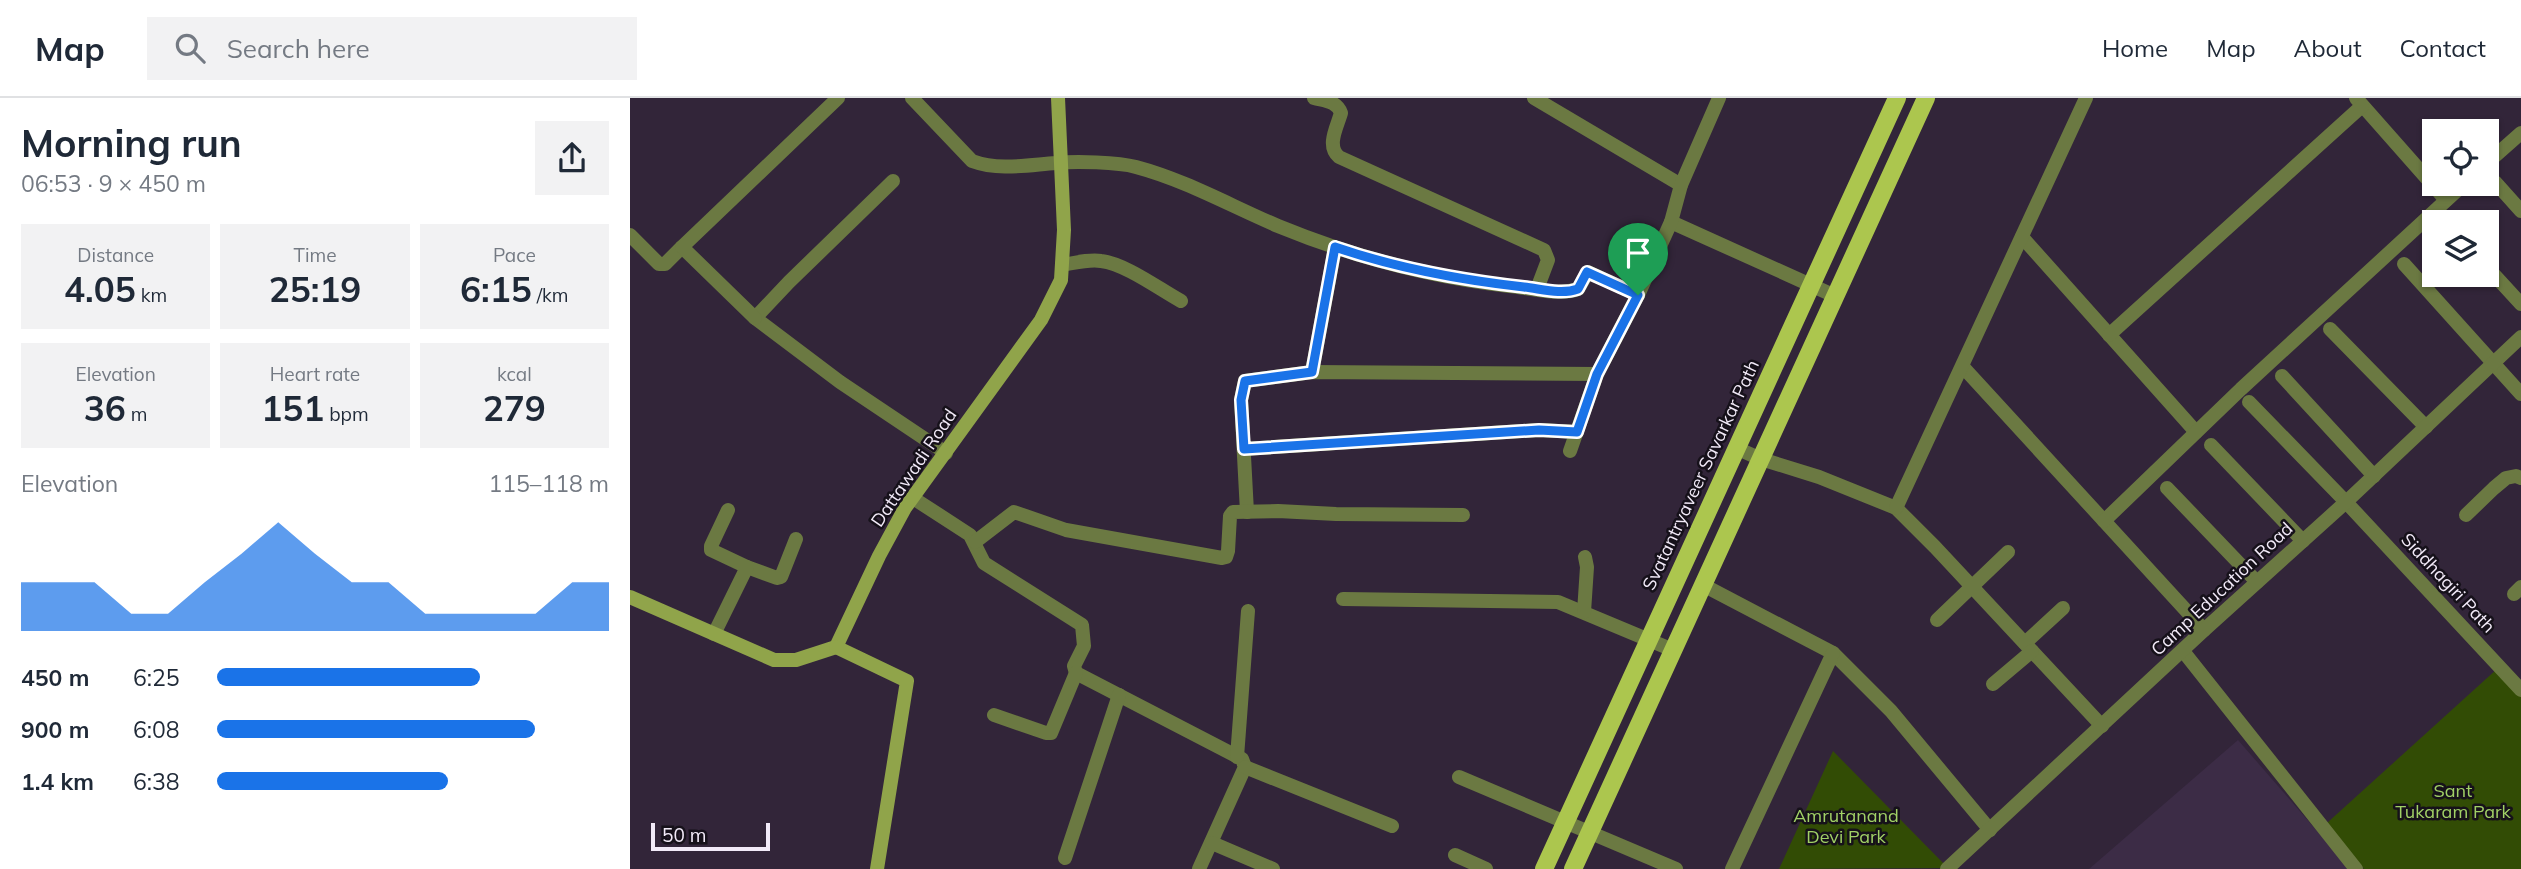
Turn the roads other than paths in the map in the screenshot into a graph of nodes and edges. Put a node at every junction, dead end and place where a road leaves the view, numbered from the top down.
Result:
1 (838, 98) edge
2 (912, 98) edge
3 (1058, 98) edge
4 (1314, 98) edge
5 (1534, 98) edge
6 (1719, 98) edge
7 (1897, 98) edge
8 (1926, 98) edge
9 (2086, 98) edge
10 (2359, 102) edge
11 (2521, 133) edge
12 (2499, 152) edge
13 (1060, 162) junction
14 (893, 181) dead end
15 (1681, 185) junction
16 (2499, 186) edge
17 (2450, 196) edge
18 (2446, 200) junction
19 (2521, 211) edge
20 (1671, 222) junction
21 (630, 235) edge
22 (2022, 237) junction
23 (682, 247) junction
24 (1335, 247) junction
25 (2404, 264) dead end
26 (1062, 265) junction
27 (2499, 280) edge
28 (1811, 285) junction
29 (1537, 289) junction
30 (1638, 295) junction
31 (1835, 296) junction
32 (1181, 301) dead end
33 (2521, 304) edge
34 (755, 318) junction
35 (2330, 329) dead end
36 (2109, 335) junction
37 (2521, 337) edge
38 (2494, 364) junction
39 (1963, 368) junction
40 (1312, 372) junction
41 (1597, 374) junction
42 (2282, 376) dead end
43 (2521, 394) edge
44 (2249, 402) dead end
45 (2426, 427) junction
46 (1577, 432) junction
47 (2196, 432) junction
48 (2211, 445) dead end
49 (1736, 448) junction
50 (1244, 449) junction
51 (1570, 451) dead end
52 (946, 453) junction
53 (1760, 459) junction
54 (2374, 476) junction
55 (2521, 478) edge
56 (2167, 488) dead end
57 (913, 498) junction
58 (2346, 502) junction
59 (1896, 508) junction
60 (728, 510) dead end
61 (1247, 512) junction
62 (1463, 514) dead end
63 (2466, 515) dead end
64 (2104, 521) junction
65 (796, 539) dead end
66 (2302, 541) junction
67 (975, 542) junction
68 (2008, 552) dead end
69 (1584, 557) dead end
70 (747, 567) junction
71 (2257, 582) junction
72 (1703, 585) junction
73 (1972, 586) junction
74 (630, 597) edge
75 (1343, 599) dead end
76 (2063, 608) dead end
77 (1248, 611) dead end
78 (1584, 612) junction
79 (1937, 620) dead end
80 (2204, 630) junction
81 (714, 634) junction
82 (1648, 639) junction
83 (836, 647) junction
84 (2029, 647) junction
85 (1673, 650) junction
86 (2183, 651) junction
87 (1833, 653) junction
88 (1076, 673) junction
89 (1993, 684) dead end
90 (2521, 690) edge
91 (1119, 695) junction
92 (994, 715) dead end
93 (2102, 726) junction
94 (1241, 762) junction
95 (1460, 777) dead end
96 (1566, 821) junction
97 (1392, 827) dead end
98 (1990, 831) junction
99 (1590, 832) junction
100 (1212, 843) junction
101 (1455, 855) dead end
102 (1065, 858) dead end
103 (877, 869) edge
104 (1199, 869) edge
105 (1273, 869) edge
106 (1486, 869) edge
107 (1544, 869) edge
108 (1573, 869) edge
109 (1676, 869) edge
110 (1732, 869) edge
111 (1947, 869) edge
112 (2356, 869) edge

1 - 23 street
2 - 13 street
3 - 13 street, Dattawadi Road
4 - 29 street
5 - 15 street
6 - 15 street
7 - 28 main road, Svatantryaveer Savarkar Path
8 - 31 main road
9 - 22 street
10 - 18 street
10 - 36 street
11 - 12 street
13 - 24 street
13 - 26 street, Dattawadi Road
14 - 34 street
15 - 20 street
16 - 19 street
17 - 18 street
18 - 47 street
20 - 28 street
20 - 30 street
21 - 23 street
22 - 36 street
22 - 39 street
23 - 34 street
24 - 29 street
24 - 40 street
25 - 38 street
26 - 32 street
26 - 52 street, Dattawadi Road
27 - 33 street
28 - 31 street
28 - 49 main road, Svatantryaveer Savarkar Path
29 - 30 street
30 - 41 street
31 - 53 main road
34 - 52 street
35 - 45 street
36 - 47 street
37 - 38 street, Camp Education Road
38 - 43 street
38 - 45 street, Camp Education Road
39 - 59 street
39 - 64 street
40 - 41 street
40 - 50 street
41 - 46 street
42 - 54 street
44 - 58 street, Siddhagiri Path
45 - 54 street, Camp Education Road
46 - 50 street
46 - 51 street
47 - 64 street
48 - 66 street
49 - 53 street
49 - 82 main road, Svatantryaveer Savarkar Path
50 - 61 street
52 - 57 street, Dattawadi Road
53 - 59 street
53 - 72 main road
54 - 58 street, Camp Education Road
55 - 63 street
56 - 71 street
57 - 67 street
57 - 83 street, Dattawadi Road
58 - 66 street, Camp Education Road
58 - 90 street, Siddhagiri Path
59 - 73 street
60 - 70 street
61 - 62 street
61 - 67 street
64 - 80 street
65 - 70 street
66 - 71 street, Camp Education Road
67 - 88 street
68 - 73 street
69 - 78 street
70 - 81 street
71 - 80 street, Camp Education Road
72 - 85 main road
72 - 87 street
73 - 79 street
73 - 84 street
74 - 81 street
75 - 78 street
76 - 84 street
77 - 94 street
78 - 82 street
80 - 86 street, Camp Education Road
81 - 83 street
82 - 85 street
82 - 96 main road, Svatantryaveer Savarkar Path
83 - 103 street
84 - 89 street
84 - 93 street
85 - 99 main road
86 - 93 street, Camp Education Road
86 - 112 street
87 - 98 street
87 - 110 street
88 - 91 street
88 - 92 street
91 - 94 street
91 - 102 street
93 - 98 street, Camp Education Road
94 - 97 street
94 - 100 street
95 - 96 street
96 - 99 street
96 - 107 main road, Svatantryaveer Savarkar Path
98 - 111 street, Camp Education Road
99 - 108 main road
99 - 109 street
100 - 104 street
100 - 105 street
101 - 106 street

